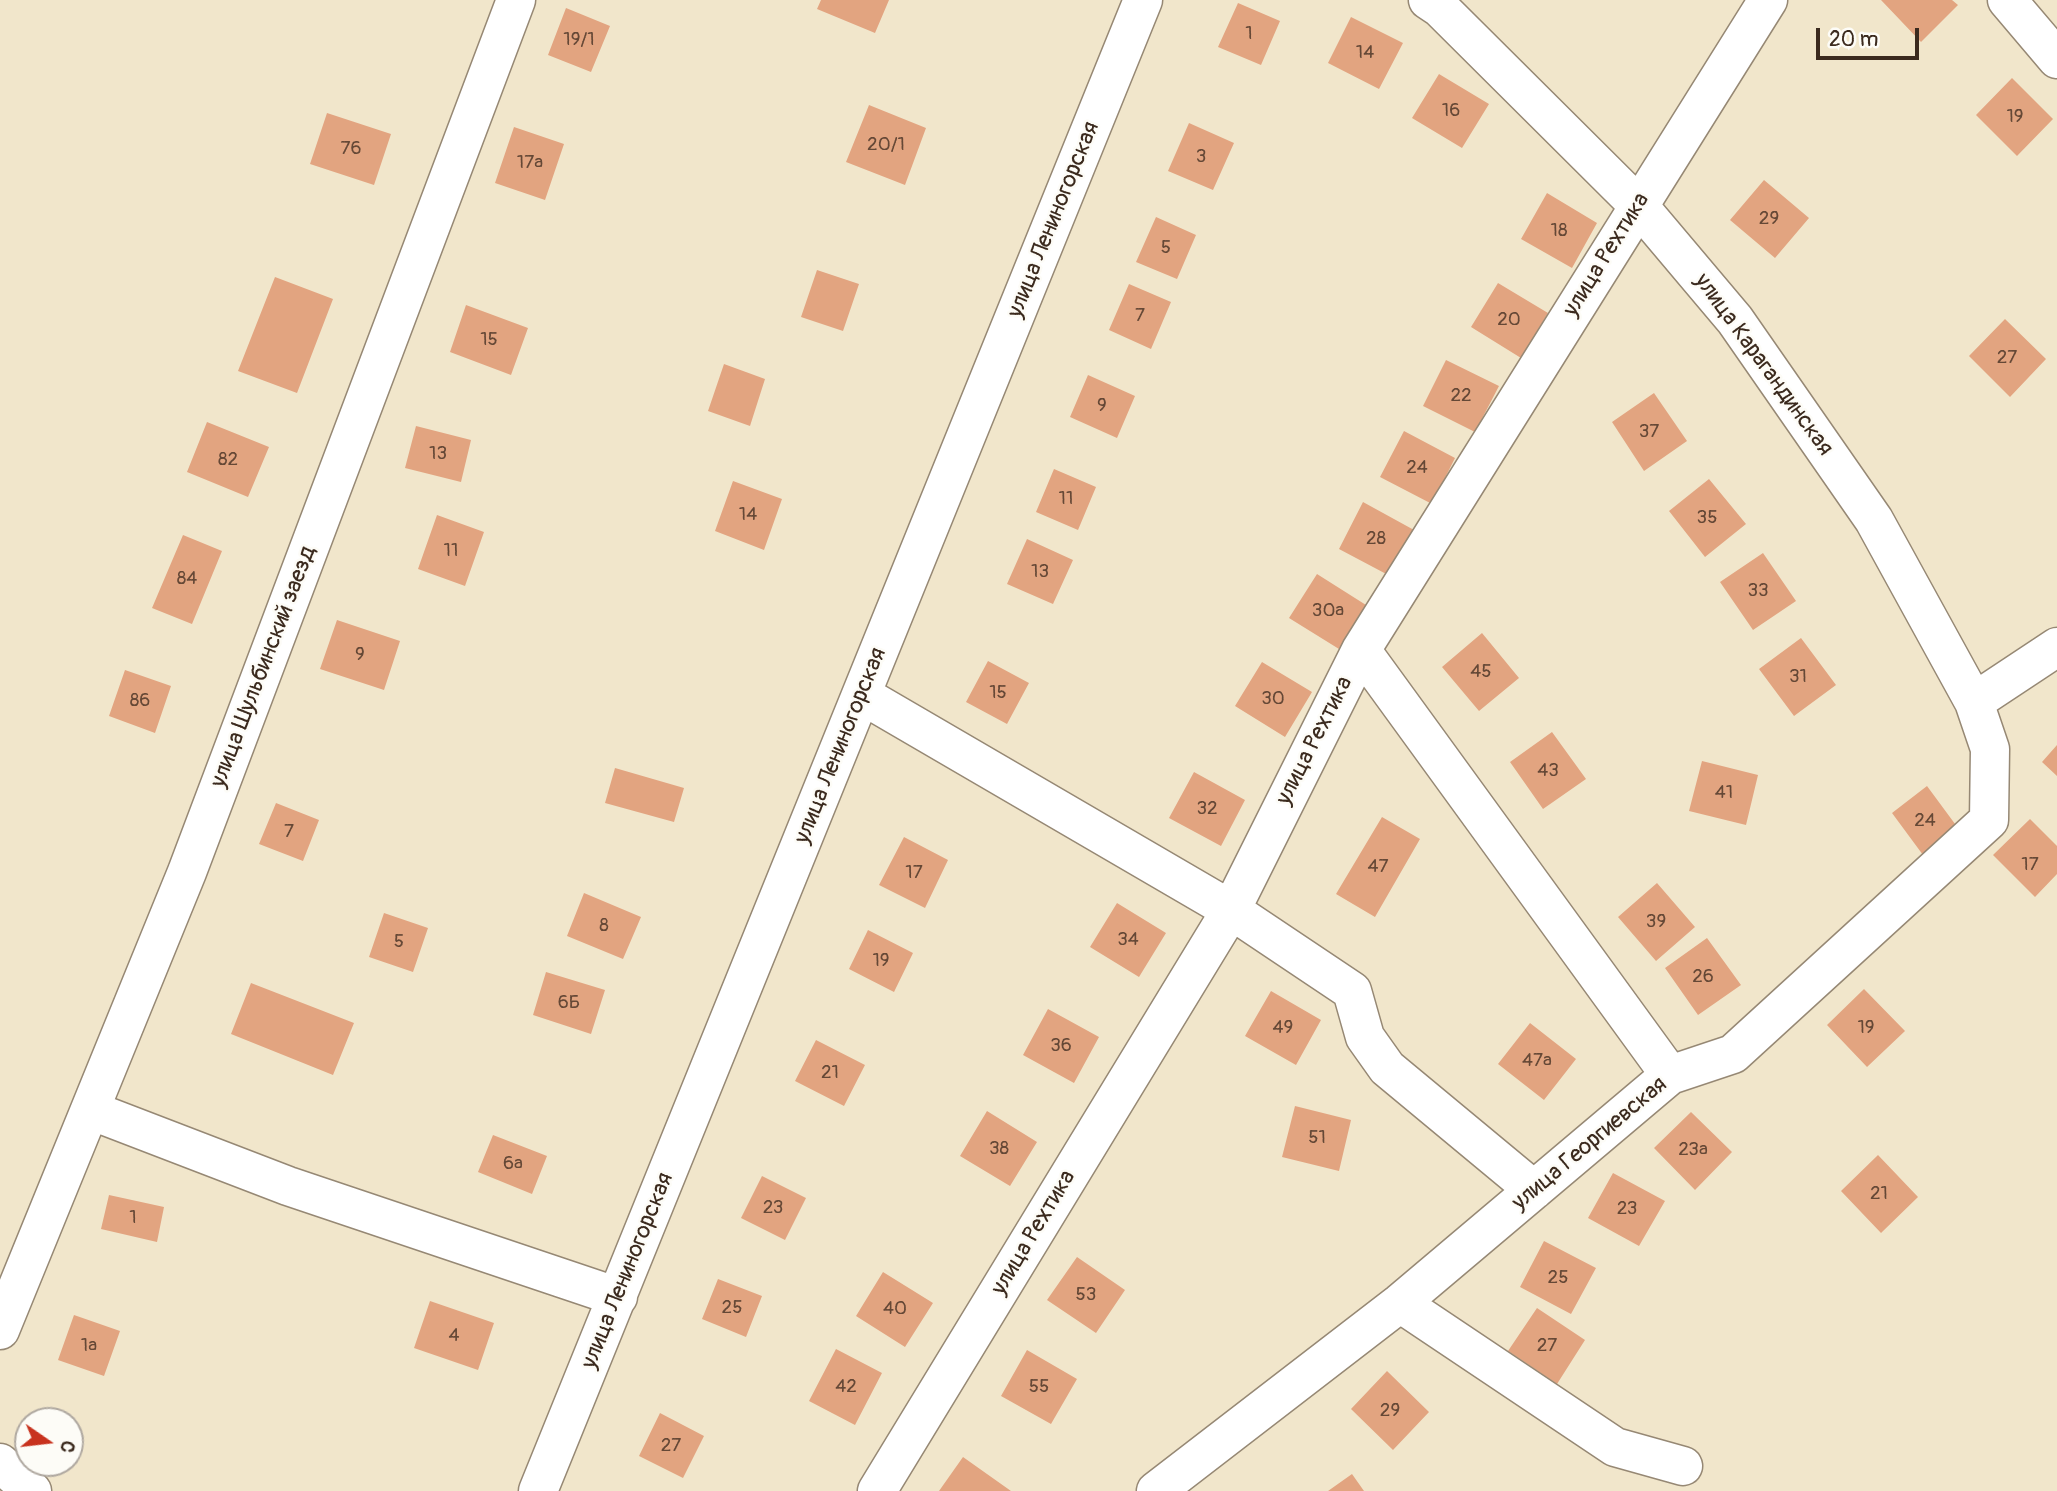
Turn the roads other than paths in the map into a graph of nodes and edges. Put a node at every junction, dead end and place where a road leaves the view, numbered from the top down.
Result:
1 (516, 0) edge
2 (1143, 0) edge
3 (1428, 0) edge
4 (1769, 0) edge
5 (2007, 0) edge
6 (2057, 59) edge
7 (1639, 205) junction
8 (2057, 647) edge
9 (1361, 650) junction
10 (862, 695) junction
11 (1974, 702) junction
12 (1231, 910) junction
13 (1670, 1075) junction
14 (90, 1110) junction
15 (1534, 1190) junction
16 (618, 1297) junction
17 (1400, 1303) junction
18 (0, 1330) edge
19 (0, 1464) edge
20 (1683, 1466) dead end
21 (32, 1491) edge
22 (538, 1491) edge
23 (877, 1491) edge
24 (1156, 1491) edge

1 - 14 street, улица Шульбинский заезд
2 - 10 street, улица Лениногорская
3 - 7 street, улица Карагандинская
4 - 7 street, улица Рехтика
5 - 6 street
7 - 9 street, улица Рехтика
7 - 11 street, улица Карагандинская
8 - 11 street
9 - 12 street, улица Рехтика
9 - 13 street
10 - 12 street
10 - 16 street, улица Лениногорская
11 - 13 street, улица Георгиевская
12 - 15 street
12 - 23 street, улица Рехтика
13 - 15 street, улица Георгиевская
14 - 16 street
14 - 18 street, улица Шульбинский заезд
15 - 17 street, улица Георгиевская
16 - 22 street, улица Лениногорская
17 - 20 street
17 - 24 street, улица Георгиевская
19 - 21 street

